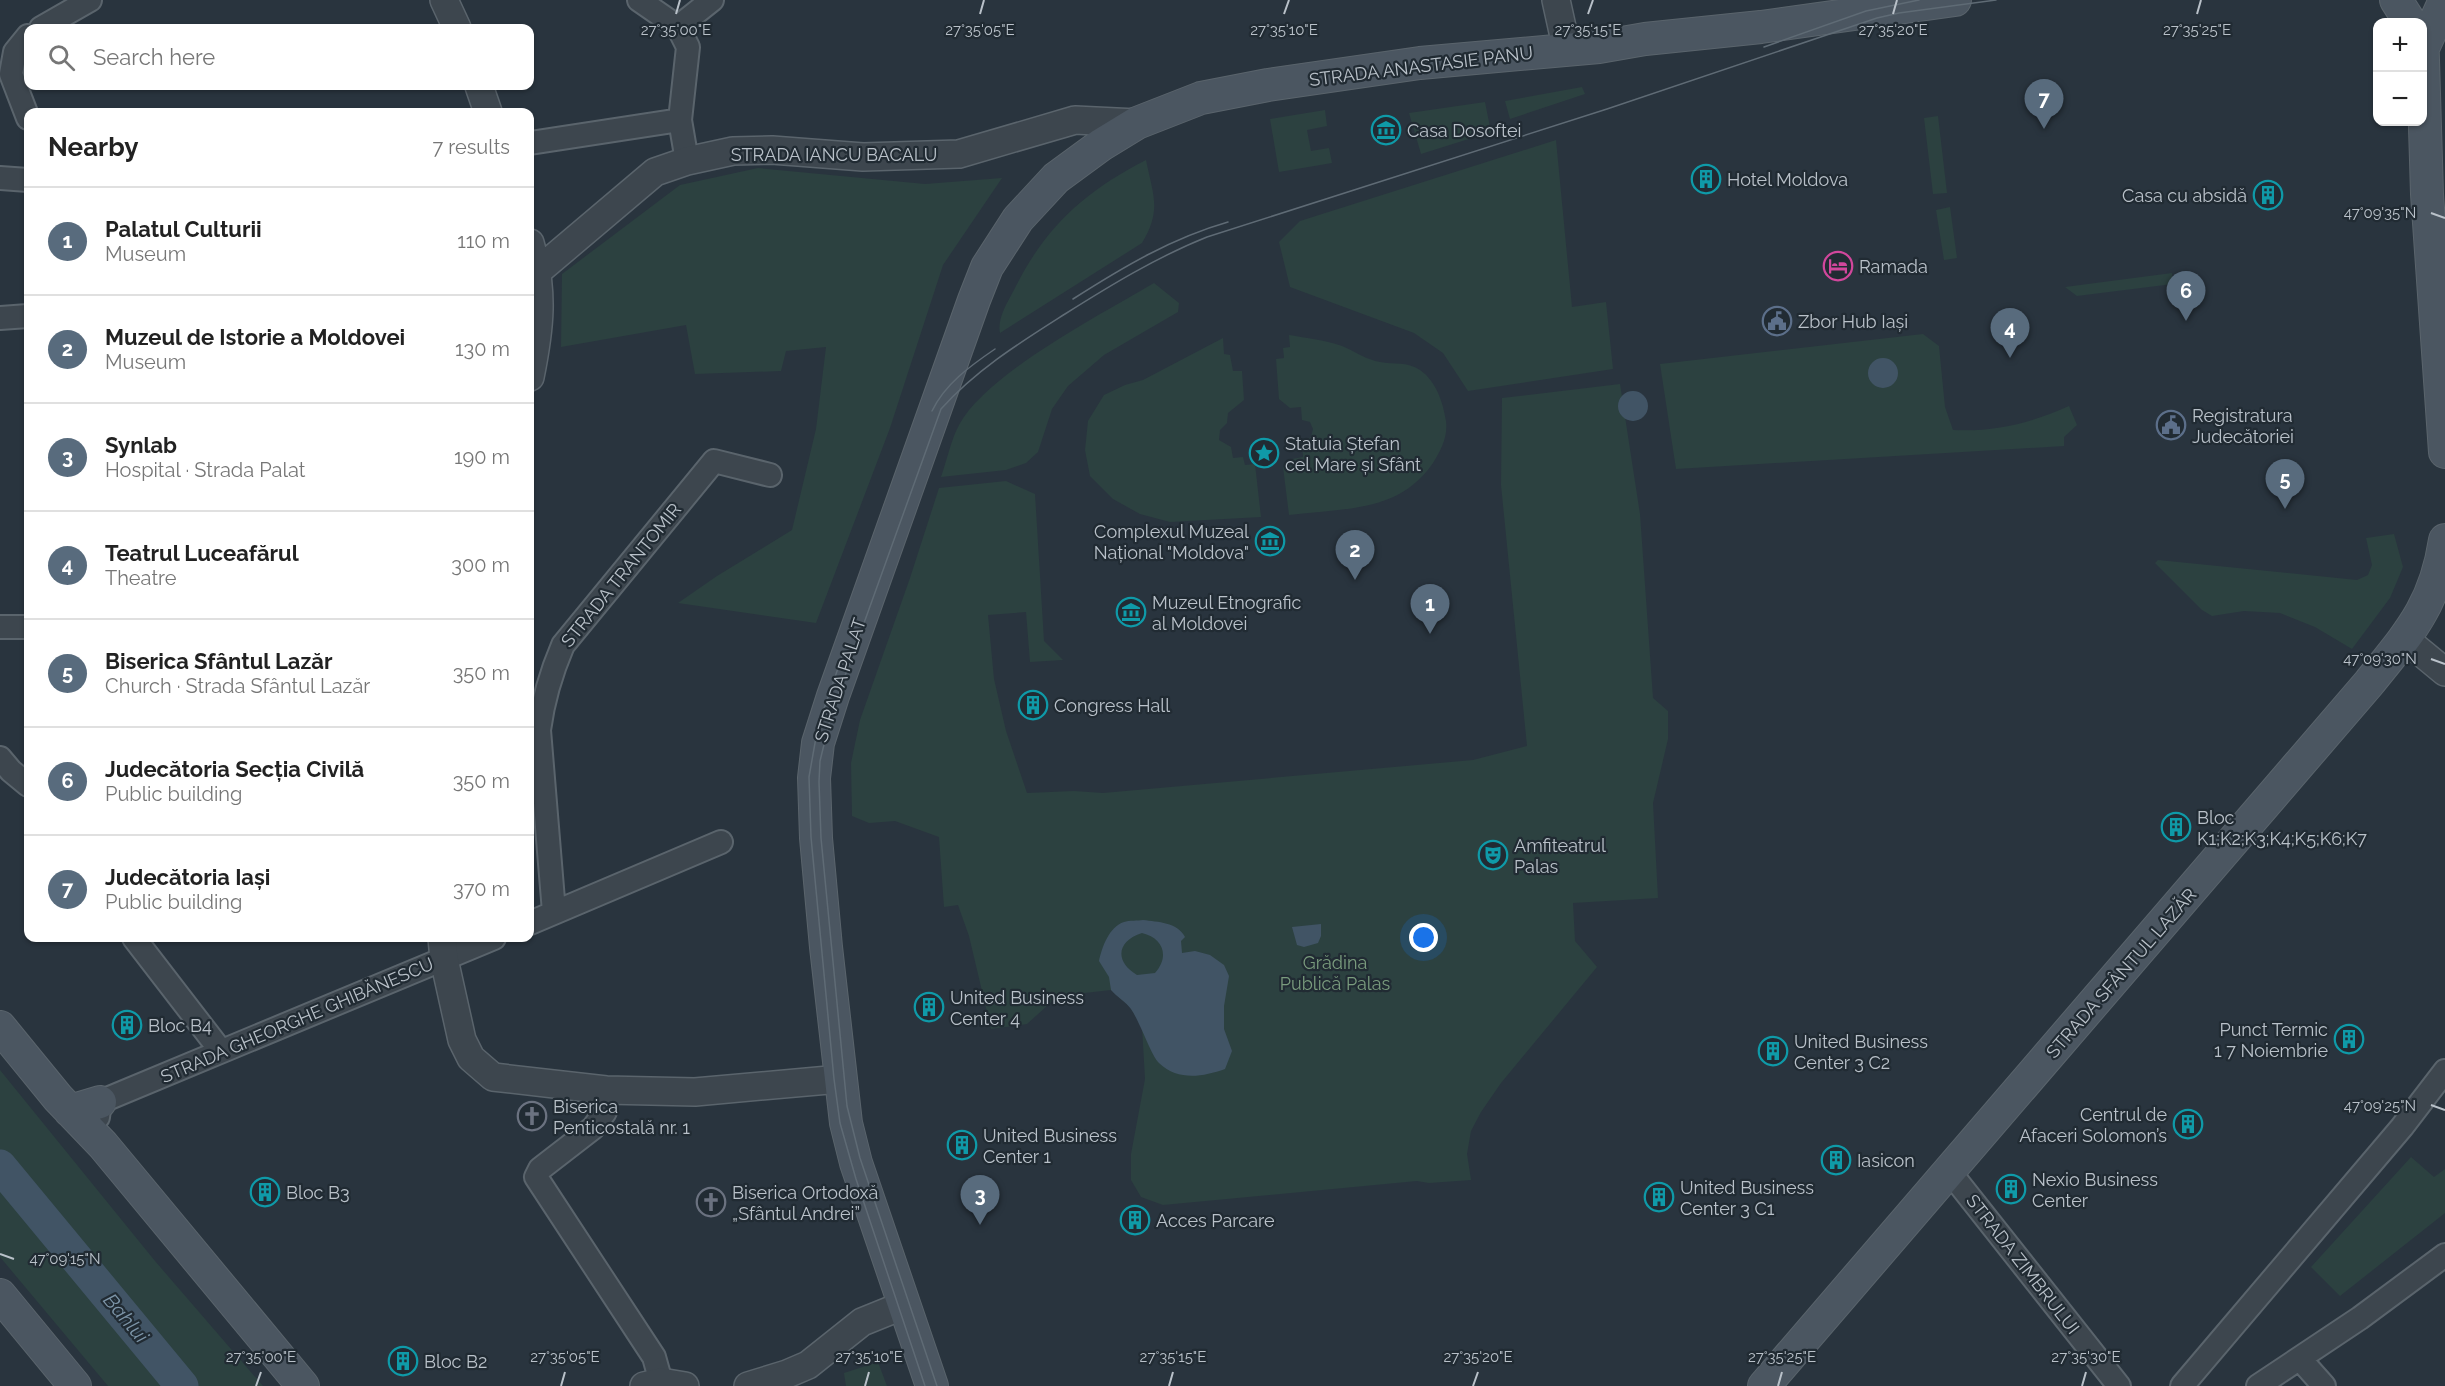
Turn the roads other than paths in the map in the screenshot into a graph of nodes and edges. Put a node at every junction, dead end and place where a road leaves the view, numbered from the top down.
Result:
1 (90, 0) edge
2 (446, 0) edge
3 (639, 0) edge
4 (712, 0) edge
5 (1556, 0) edge
6 (1955, 0) edge
7 (2396, 0) edge
8 (2420, 0) edge
9 (2445, 0) edge
10 (2410, 18) edge
11 (2420, 18) edge
12 (2427, 23) edge
13 (48, 24) edge
14 (455, 24) edge
15 (678, 27) junction
16 (24, 41) edge
17 (1567, 50) junction
18 (2422, 72) edge
19 (480, 90) edge
20 (1174, 107) joint
21 (24, 108) edge
22 (486, 108) edge
23 (680, 120) junction
24 (1137, 123) junction
25 (534, 142) edge
26 (687, 161) junction
27 (0, 178) edge
28 (24, 180) edge
29 (534, 271) edge
30 (2438, 277) edge
31 (24, 316) edge
32 (0, 318) edge
33 (534, 357) edge
34 (2445, 452) edge
35 (770, 475) dead end
36 (2445, 540) edge
37 (0, 627) edge
38 (24, 627) edge
39 (2405, 639) junction
40 (2445, 672) edge
41 (0, 758) edge
42 (24, 781) edge
43 (721, 842) dead end
44 (554, 912) junction
45 (534, 921) edge
46 (137, 942) edge
47 (474, 942) edge
48 (443, 948) edge
49 (0, 1027) edge
50 (221, 1051) junction
51 (2445, 1071) edge
52 (840, 1079) junction
53 (606, 1090) junction
54 (100, 1102) junction
55 (70, 1111) junction
56 (103, 1145) junction
57 (1949, 1171) junction
58 (2445, 1255) edge
59 (0, 1295) edge
60 (904, 1305) junction
61 (2300, 1359) junction
62 (661, 1378) edge
63 (75, 1386) edge
64 (303, 1386) edge
65 (748, 1386) edge
66 (932, 1386) edge
67 (1764, 1386) edge
68 (2119, 1386) edge
69 (2182, 1386) edge
70 (2258, 1386) edge
71 (2324, 1386) edge

1 - 13 street
2 - 14 street
3 - 15 street
4 - 15 street
5 - 17 street
6 - 17 main road, STRADA ANASTASIE PANU
7 - 10 main road
8 - 11 main road
9 - 12 main road
15 - 23 street
16 - 21 street
17 - 20 main road, STRADA ANASTASIE PANU
18 - 30 main road
19 - 22 street
20 - 24 main road, STRADA PALAT
23 - 25 street
23 - 26 street
24 - 26 street, STRADA IANCU BACALU
24 - 52 main road, STRADA PALAT
26 - 29 street, STRADA IANCU BACALU
27 - 28 street
29 - 33 street
30 - 34 main road
31 - 32 street
35 - 44 street, STRADA TRANTOMIR
36 - 39 main road, STRADA SFÂNTUL LAZĂR
37 - 38 street
39 - 40 street
39 - 57 main road, STRADA SFÂNTUL LAZĂR
41 - 42 street
43 - 44 street
44 - 45 street
46 - 50 street
47 - 48 street, STRADA GHEORGHE GHIBĂNESCU
48 - 50 street, STRADA GHEORGHE GHIBĂNESCU
48 - 53 street
49 - 55 main road
50 - 54 street, STRADA GHEORGHE GHIBĂNESCU
51 - 69 street
52 - 53 street
52 - 60 main road, STRADA PALAT
53 - 62 street
54 - 55 main road
54 - 56 street
55 - 56 main road
56 - 64 main road
57 - 67 main road, STRADA SFÂNTUL LAZĂR
57 - 68 street, STRADA ZIMBRULUI
58 - 61 street
59 - 63 main road
60 - 65 street
60 - 66 main road, STRADA PALAT
61 - 70 street
61 - 71 street

